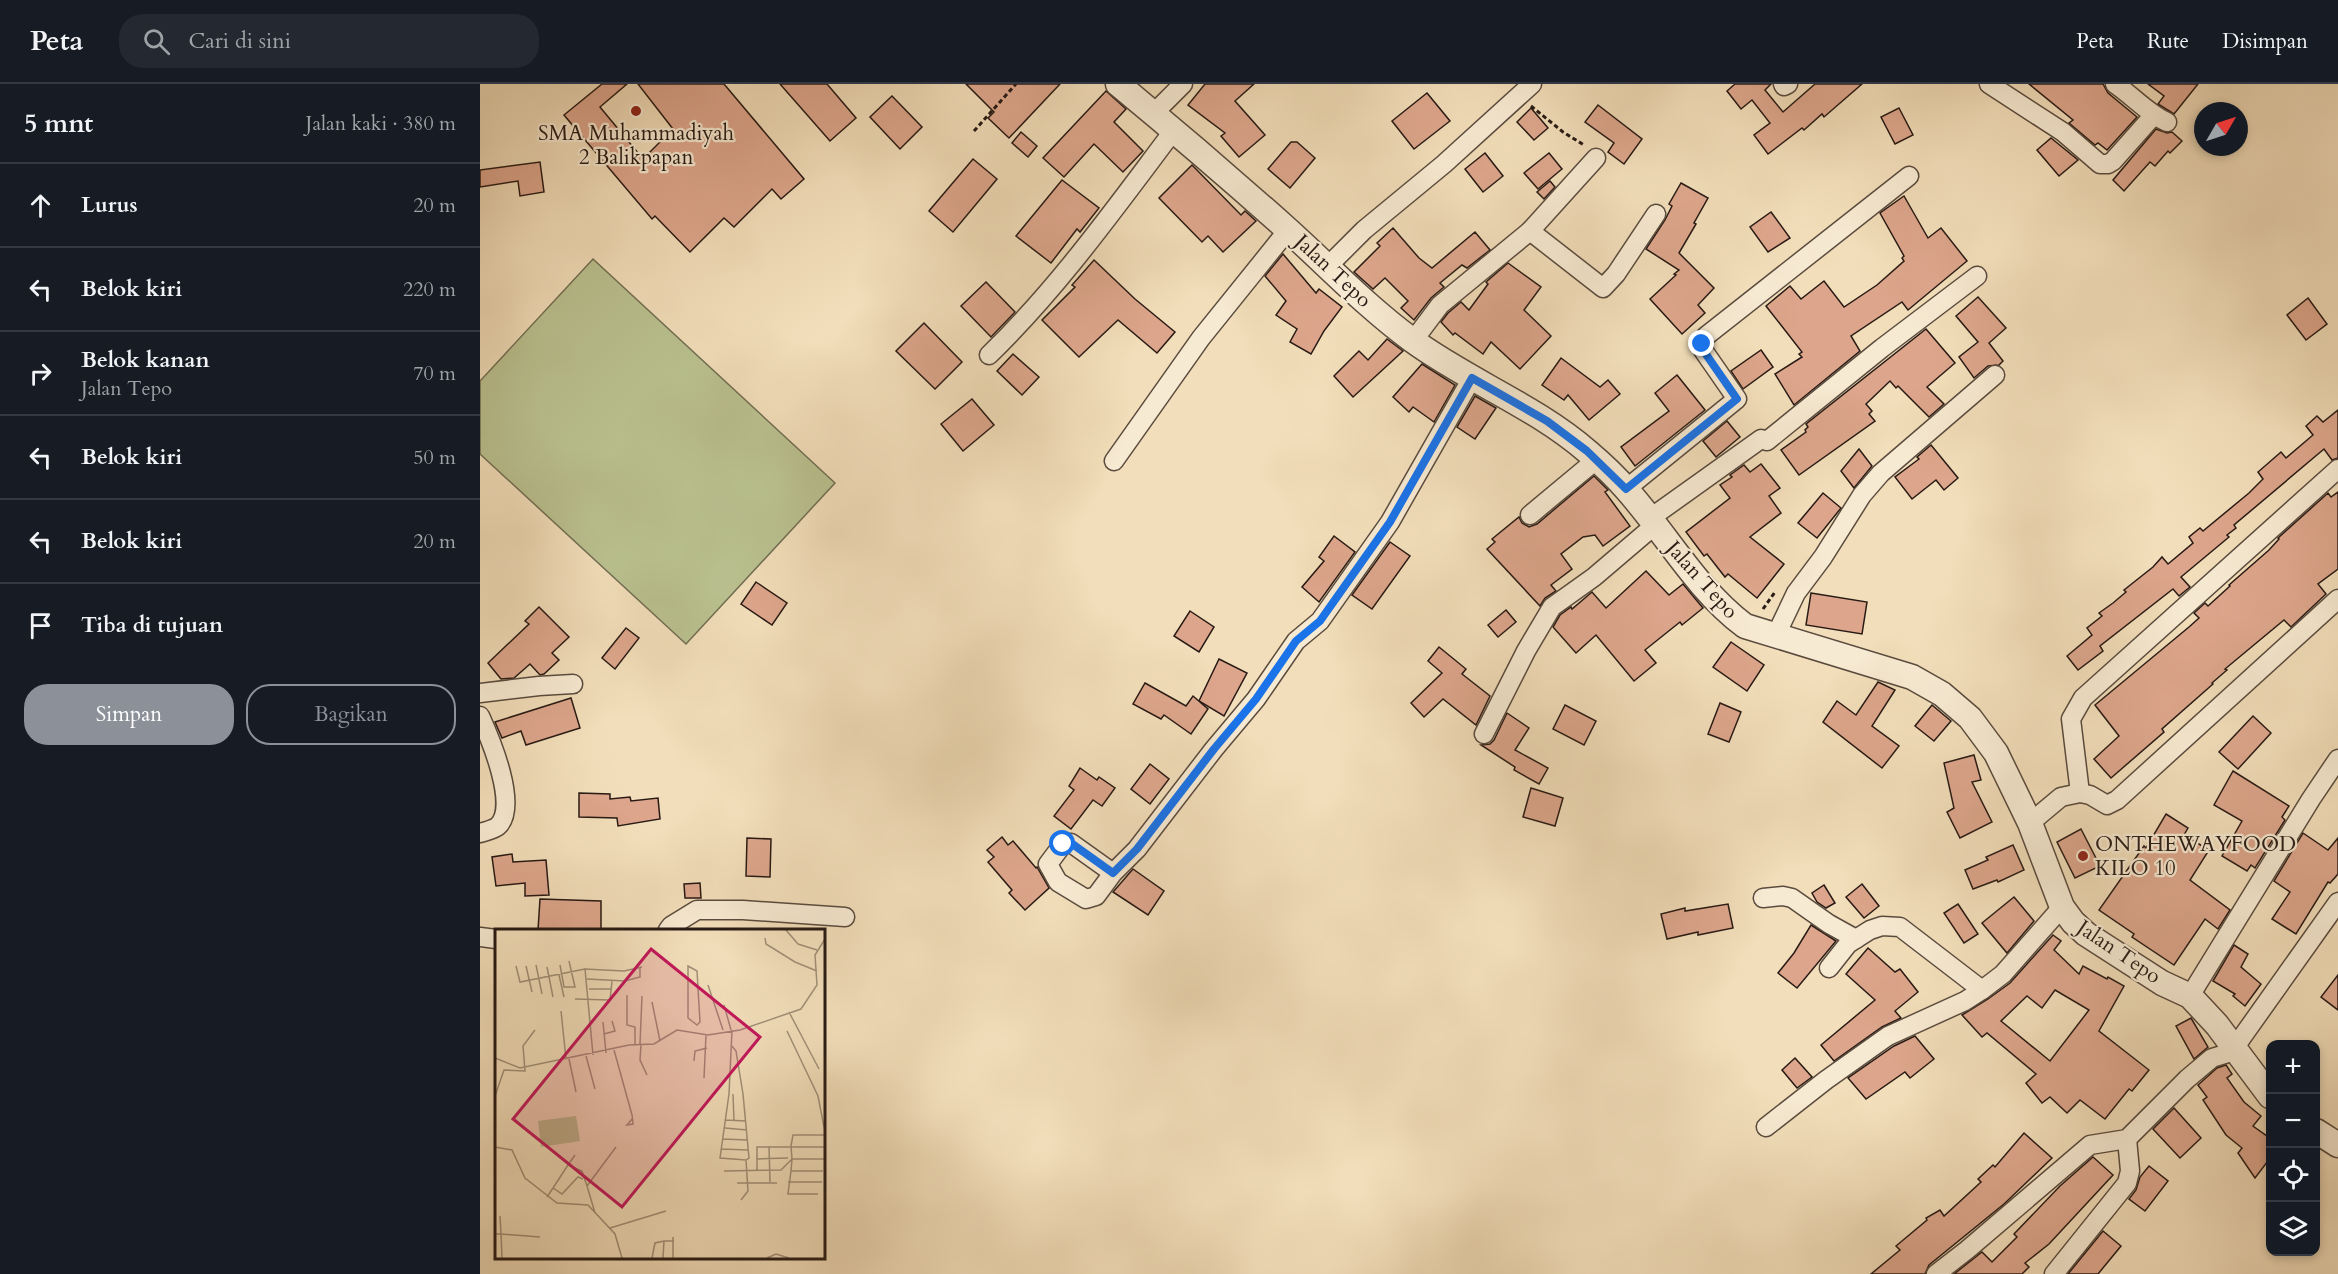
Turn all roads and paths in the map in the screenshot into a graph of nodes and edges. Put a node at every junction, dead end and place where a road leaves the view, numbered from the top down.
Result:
1 (1016, 84) edge
2 (1118, 84) edge
3 (1183, 84) edge
4 (1783, 84) edge
5 (1788, 84) edge
6 (1989, 84) edge
7 (2115, 84) edge
8 (1525, 90) edge
9 (1154, 113) junction
10 (1174, 130) junction
11 (974, 132) dead end
12 (1595, 154) joint
13 (1909, 176) dead end
14 (1656, 214) dead end
15 (1288, 230) junction
16 (1530, 231) junction
17 (1327, 267) junction
18 (1977, 276) dead end
19 (1413, 341) junction
20 (989, 355) dead end
21 (1995, 375) dead end
22 (1472, 378) junction
23 (1596, 460) junction
24 (1114, 461) dead end
25 (2338, 469) edge
26 (1626, 489) junction
27 (1530, 515) dead end
28 (1652, 522) junction
29 (1776, 590) dead end
30 (2338, 599) edge
31 (1750, 628) junction
32 (1776, 637) junction
33 (573, 684) dead end
34 (480, 693) edge
35 (480, 716) edge
36 (1484, 734) dead end
37 (2338, 759) edge
38 (2080, 793) junction
39 (2030, 823) junction
40 (480, 832) edge
41 (1113, 873) dead end
42 (1763, 898) dead end
43 (2338, 902) edge
44 (2062, 908) junction
45 (845, 917) dead end
46 (669, 929) edge
47 (480, 938) edge
48 (495, 939) edge
49 (1856, 939) junction
50 (1829, 968) dead end
51 (1982, 990) junction
52 (2190, 996) junction
53 (2235, 1049) junction
54 (2269, 1094) edge
55 (1766, 1127) dead end
56 (2320, 1134) edge
57 (2127, 1140) junction
58 (2338, 1145) edge
59 (1936, 1274) edge
60 (2054, 1274) edge

1 - 11 path
2 - 9 street, Jalan Tepo
3 - 9 street
4 - 5 street
6 - 7 street
8 - 12 path
8 - 17 street
9 - 10 street, Jalan Tepo
10 - 15 street, Jalan Tepo
10 - 20 street
12 - 16 street
13 - 26 street
14 - 16 street
15 - 17 street, Jalan Tepo
15 - 24 street
16 - 19 street
17 - 19 street, Jalan Tepo
18 - 28 street
19 - 22 street, Jalan Tepo
21 - 32 street
22 - 23 street, Jalan Tepo
22 - 41 street
23 - 26 street, Jalan Tepo
23 - 27 street
25 - 38 street
26 - 28 street, Jalan Tepo
28 - 31 street, Jalan Tepo
28 - 36 street
29 - 31 path
30 - 38 street
31 - 32 street, Jalan Tepo
32 - 39 street, Jalan Tepo
33 - 34 street
35 - 40 street
37 - 52 street
38 - 39 street
39 - 44 street, Jalan Tepo
42 - 49 street
43 - 53 street
44 - 51 street
44 - 52 street, Jalan Tepo
45 - 46 street
47 - 48 street
49 - 50 street
49 - 51 street
51 - 55 street
52 - 53 street, Jalan Tepo
53 - 54 street, Jalan Tepo
53 - 57 street
56 - 58 street
57 - 59 street
57 - 60 street

